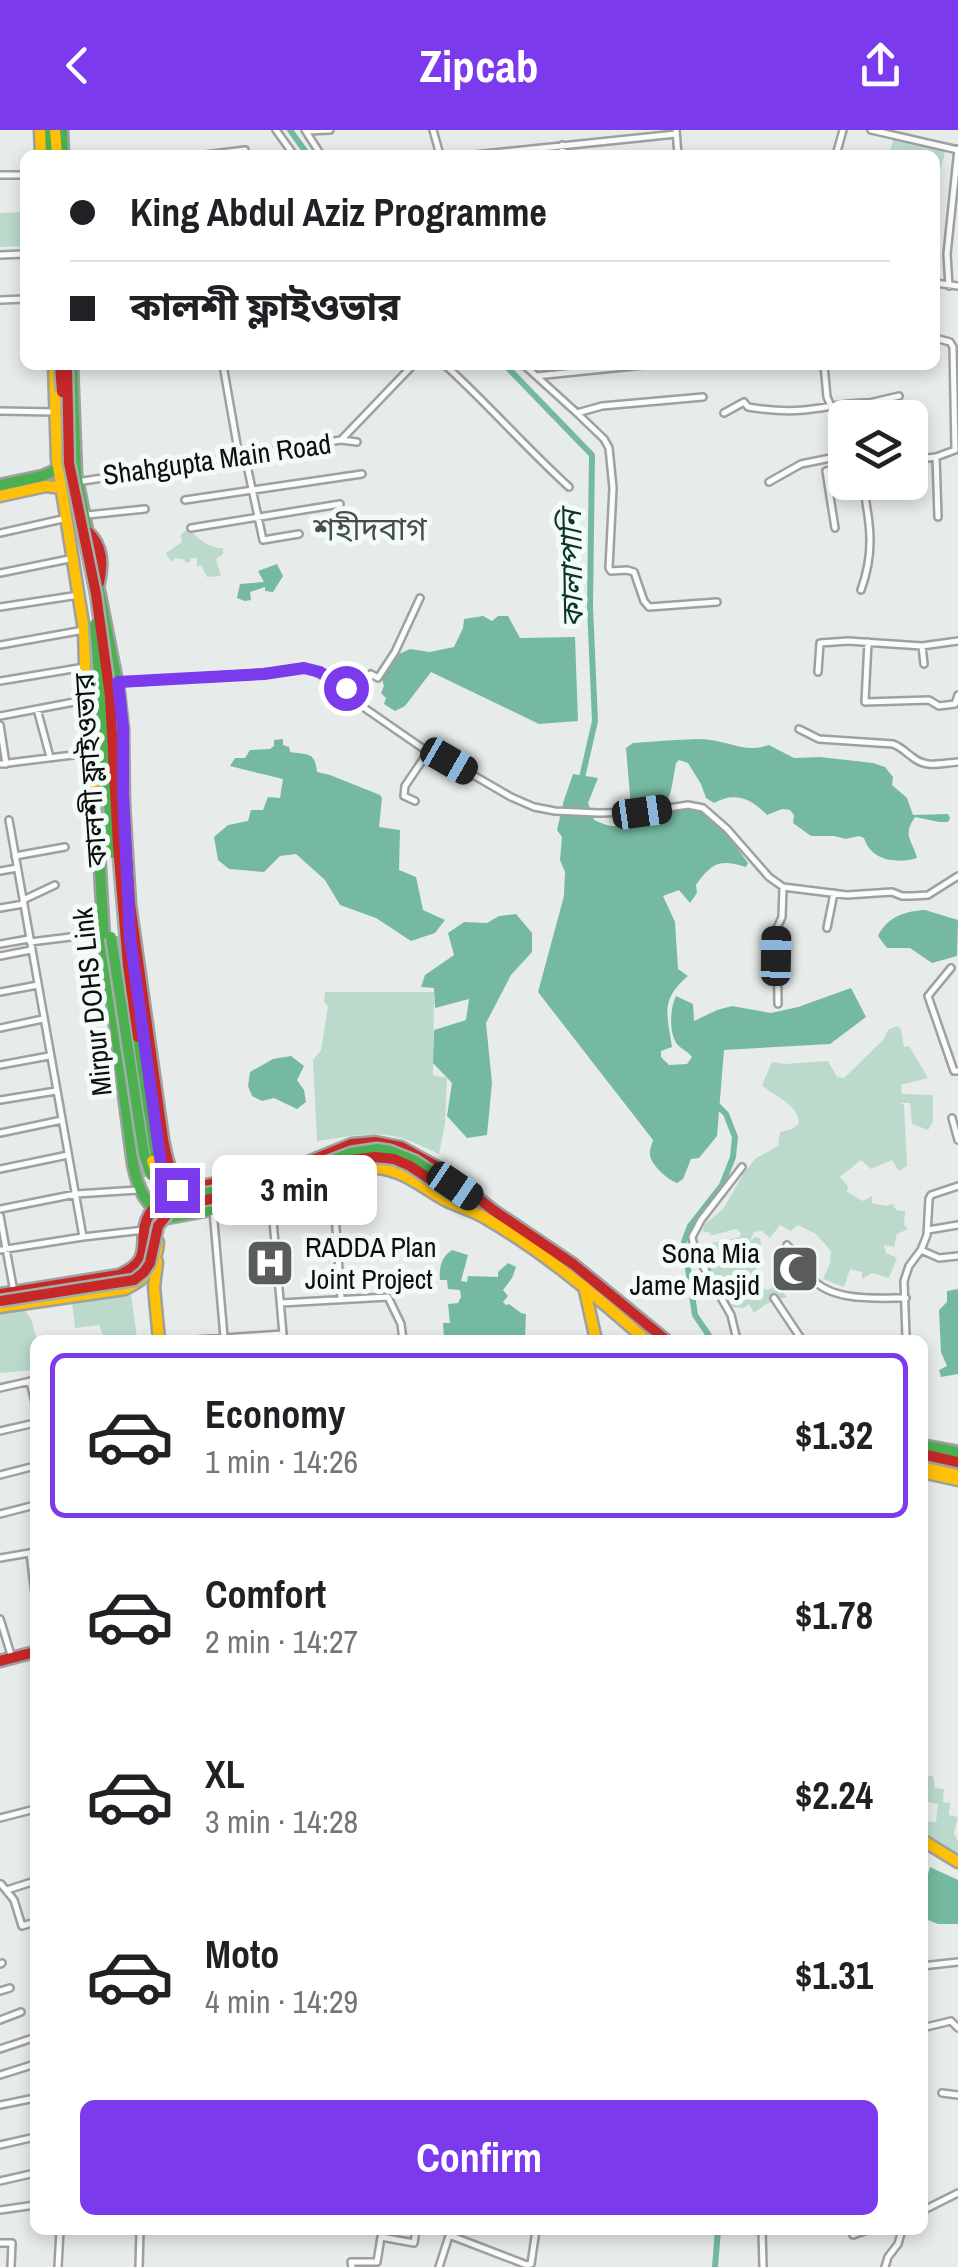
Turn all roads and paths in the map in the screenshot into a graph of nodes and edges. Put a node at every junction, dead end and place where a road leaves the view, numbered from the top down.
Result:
1 (305, 130) edge
2 (330, 130) edge
3 (616, 130) edge
4 (871, 130) edge
5 (676, 132) edge
6 (616, 140) junction
7 (562, 144) junction
8 (514, 150) edge
9 (563, 150) edge
10 (958, 150) edge
11 (940, 285) edge
12 (949, 286) junction
13 (958, 286) edge
14 (958, 335) edge
15 (940, 340) edge
16 (951, 344) junction
17 (62, 370) edge
18 (63, 370) edge
19 (63, 370) edge
20 (64, 370) edge
21 (223, 370) edge
22 (400, 370) edge
23 (408, 370) edge
24 (451, 370) edge
25 (529, 370) edge
26 (594, 370) edge
27 (824, 370) edge
28 (404, 375) junction
29 (536, 376) junction
30 (899, 396) dead end
31 (703, 397) dead end
32 (828, 400) edge
33 (882, 400) edge
34 (828, 406) edge
35 (0, 410) edge
36 (55, 412) junction
37 (577, 413) junction
38 (724, 414) dead end
39 (341, 440) junction
40 (358, 442) dead end
41 (957, 450) edge
42 (242, 456) junction
43 (828, 458) edge
44 (936, 458) junction
45 (928, 459) edge
46 (58, 469) junction
47 (362, 474) dead end
48 (81, 478) junction
49 (769, 482) dead end
50 (0, 484) edge
51 (569, 487) dead end
52 (61, 488) junction
53 (253, 490) junction
54 (0, 496) edge
55 (186, 500) dead end
56 (830, 500) edge
57 (866, 500) edge
58 (340, 504) dead end
59 (145, 509) dead end
60 (67, 518) junction
61 (258, 518) junction
62 (938, 518) dead end
63 (191, 528) dead end
64 (834, 528) dead end
65 (0, 532) edge
66 (299, 534) dead end
67 (74, 558) junction
68 (0, 573) edge
69 (862, 590) dead end
70 (79, 595) junction
71 (420, 598) dead end
72 (718, 602) dead end
73 (0, 608) edge
74 (84, 630) junction
75 (958, 641) edge
76 (868, 642) junction
77 (0, 646) edge
78 (922, 646) junction
79 (924, 664) dead end
80 (86, 666) junction
81 (818, 672) dead end
82 (0, 681) edge
83 (118, 687) junction
84 (958, 695) edge
85 (86, 696) junction
86 (355, 698) junction
87 (37, 709) junction
88 (0, 716) edge
89 (0, 725) edge
90 (123, 728) junction
91 (799, 729) dead end
92 (88, 733) junction
93 (89, 752) junction
94 (428, 752) junction
95 (50, 757) junction
96 (958, 762) edge
97 (3, 764) edge
98 (416, 801) dead end
99 (10, 820) dead end
100 (11, 831) junction
101 (0, 833) edge
102 (64, 847) dead end
103 (16, 856) junction
104 (18, 868) junction
105 (0, 871) edge
106 (958, 876) edge
107 (56, 885) dead end
108 (784, 887) junction
109 (834, 894) junction
110 (23, 902) junction
111 (130, 904) junction
112 (0, 908) edge
113 (104, 919) junction
114 (827, 928) dead end
115 (30, 940) junction
116 (0, 944) edge
117 (31, 950) junction
118 (0, 956) edge
119 (951, 968) dead end
120 (38, 985) junction
121 (0, 992) edge
122 (778, 1004) dead end
123 (43, 1020) junction
124 (0, 1028) edge
125 (49, 1056) junction
126 (0, 1065) edge
127 (958, 1071) edge
128 (57, 1091) junction
129 (0, 1100) edge
130 (952, 1118) dead end
131 (62, 1120) junction
132 (0, 1132) edge
133 (958, 1140) edge
134 (68, 1155) junction
135 (307, 1162) junction
136 (0, 1168) edge
137 (742, 1168) dead end
138 (162, 1172) junction
139 (314, 1185) junction
140 (193, 1186) junction
141 (958, 1186) edge
142 (138, 1190) junction
143 (177, 1192) junction
144 (76, 1194) junction
145 (271, 1198) junction
146 (334, 1201) dead end
147 (469, 1201) junction
148 (187, 1202) junction
149 (152, 1208) junction
150 (213, 1210) junction
151 (0, 1212) edge
152 (487, 1213) junction
153 (184, 1215) junction
154 (168, 1218) junction
155 (958, 1225) edge
156 (144, 1230) junction
157 (928, 1230) junction
158 (82, 1236) junction
159 (786, 1245) dead end
160 (3, 1249) edge
161 (921, 1250) junction
162 (958, 1256) edge
163 (157, 1257) junction
164 (584, 1286) junction
165 (14, 1292) junction
166 (774, 1298) dead end
167 (906, 1298) junction
168 (341, 1299) junction
169 (0, 1301) edge
170 (282, 1303) junction
171 (159, 1335) edge
172 (224, 1335) edge
173 (260, 1335) edge
174 (402, 1335) edge
175 (595, 1335) edge
176 (640, 1335) edge
177 (660, 1335) edge
178 (736, 1335) edge
179 (799, 1335) edge
180 (906, 1335) edge
181 (30, 1381) edge
182 (0, 1388) edge
183 (30, 1424) edge
184 (0, 1431) edge
185 (928, 1445) edge
186 (958, 1452) edge
187 (928, 1455) edge
188 (958, 1462) edge
189 (30, 1467) edge
190 (928, 1471) edge
191 (0, 1475) edge
192 (958, 1477) edge
193 (30, 1507) edge
194 (0, 1514) edge
195 (30, 1553) edge
196 (0, 1558) edge
197 (0, 1618) edge
198 (6, 1659) edge
199 (30, 1810) edge
200 (0, 1818) edge
201 (928, 1844) edge
202 (958, 1862) edge
203 (30, 1882) edge
204 (1, 1884) edge
205 (7, 1890) junction
206 (30, 1924) edge
207 (958, 1962) edge
208 (928, 1965) edge
209 (10, 1988) dead end
210 (0, 1991) edge
211 (21, 2012) dead end
212 (0, 2020) edge
213 (928, 2027) edge
214 (958, 2028) edge
215 (30, 2039) dead end
216 (0, 2049) edge
217 (30, 2066) edge
218 (0, 2075) edge
219 (942, 2092) dead end
220 (958, 2095) edge
221 (30, 2099) edge
222 (0, 2106) edge
223 (30, 2139) edge
224 (0, 2145) edge
225 (30, 2174) edge
226 (0, 2181) edge
227 (958, 2193) edge
228 (30, 2206) edge
229 (928, 2209) edge
230 (0, 2210) edge
231 (60, 2235) edge
232 (140, 2235) edge
233 (415, 2235) edge
234 (449, 2235) edge
235 (452, 2235) edge
236 (535, 2235) edge
237 (762, 2235) edge
238 (901, 2235) edge
239 (0, 2242) edge
240 (10, 2267) edge
241 (58, 2267) edge
242 (139, 2267) edge
243 (352, 2267) edge
244 (439, 2267) edge
245 (763, 2267) edge
246 (885, 2267) edge

1 - 2 street
3 - 6 street
4 - 10 street
5 - 6 street
6 - 7 street
7 - 8 street
7 - 9 street
10 - 12 street
11 - 12 street
12 - 13 street
14 - 16 street
15 - 16 street
16 - 41 street
17 - 36 main road, Mirpur DOHS Link
18 - 138 main road, কালশী ফ্লাইওভার, bridge
19 - 148 main road, bridge
20 - 48 main road, Mirpur DOHS Link
21 - 42 street
22 - 28 street
23 - 28 street
24 - 51 street
25 - 29 street
26 - 29 street
27 - 32 street
28 - 39 street
29 - 37 street
30 - 33 street
31 - 37 street
34 - 38 street
35 - 36 street
36 - 46 main road, Mirpur DOHS Link
37 - 72 street
39 - 40 street, Shahgupta Main Road
39 - 42 street, Shahgupta Main Road
41 - 44 street
42 - 48 street, Shahgupta Main Road
42 - 53 street
43 - 49 street
44 - 45 street
44 - 62 street
46 - 50 main road
46 - 52 main road, Mirpur DOHS Link
47 - 53 street
48 - 59 street
48 - 83 main road, Mirpur DOHS Link
52 - 54 main road
52 - 60 main road, Mirpur DOHS Link
53 - 55 street
53 - 61 street
56 - 64 street
57 - 69 street
58 - 61 street
60 - 65 street
60 - 67 main road, Mirpur DOHS Link
61 - 63 street
61 - 66 street
67 - 68 street
67 - 70 main road, Mirpur DOHS Link
70 - 73 street
70 - 74 main road, Mirpur DOHS Link
71 - 86 street
74 - 77 street
74 - 80 main road, Mirpur DOHS Link
75 - 78 street
76 - 78 street
76 - 81 street
76 - 84 street
78 - 79 street
80 - 82 street
80 - 85 main road, Mirpur DOHS Link
83 - 85 main road
83 - 86 street
83 - 90 main road, Mirpur DOHS Link
85 - 87 street
85 - 92 main road, Mirpur DOHS Link
86 - 94 street
87 - 88 street
87 - 95 street
89 - 97 street
90 - 92 main road
90 - 111 main road, Mirpur DOHS Link
91 - 96 street
92 - 93 main road, Mirpur DOHS Link
93 - 95 street
93 - 113 main road, Mirpur DOHS Link
94 - 98 street
94 - 108 street
95 - 97 street
99 - 100 street
100 - 101 street
100 - 103 street
102 - 103 street
103 - 104 street
104 - 105 street
104 - 110 street
106 - 109 street
107 - 110 street
108 - 109 street
108 - 122 street
109 - 114 street
110 - 112 street
110 - 115 street
111 - 138 main road, bridge
111 - 140 main road, Mirpur DOHS Link
113 - 115 street
113 - 142 main road, Mirpur DOHS Link
113 - 148 main road, bridge
115 - 116 street
115 - 117 street
117 - 118 street
117 - 120 street
119 - 127 street
120 - 121 street
120 - 123 street
123 - 124 street
123 - 125 street
125 - 126 street
125 - 128 street
128 - 129 street
128 - 131 street
130 - 133 street
131 - 132 street
131 - 134 street
134 - 136 street
134 - 144 street
135 - 139 main road
135 - 140 main road
135 - 152 main road
137 - 178 street
138 - 147 main road, bridge
139 - 145 main road
139 - 152 main road
140 - 143 main road
141 - 157 street
142 - 144 street
142 - 149 main road, Mirpur DOHS Link
143 - 149 main road
143 - 153 main road
144 - 151 street
144 - 158 street
145 - 150 main road
145 - 170 street
146 - 168 street
147 - 148 main road, bridge
147 - 152 main road
148 - 169 main road, bridge
149 - 154 main road
149 - 156 main road
150 - 153 main road
150 - 172 street
151 - 160 street
152 - 164 main road
152 - 177 main road
153 - 154 main road
154 - 163 main road
155 - 157 street
156 - 158 street
156 - 165 main road
157 - 161 street
158 - 160 street
159 - 167 street
160 - 165 street
161 - 162 street
161 - 167 street
163 - 169 main road
163 - 171 main road
164 - 175 main road
164 - 176 main road
165 - 169 main road
166 - 179 street
167 - 180 street
168 - 170 street
168 - 174 street
170 - 173 street
181 - 182 street
183 - 184 street
185 - 186 main road
187 - 188 main road
189 - 191 street
190 - 192 main road
193 - 194 street
195 - 196 street
197 - 198 street
199 - 200 street
201 - 202 main road
203 - 205 street
204 - 205 street
205 - 206 street
207 - 208 street
209 - 210 street
211 - 212 street
213 - 214 street
215 - 216 street
217 - 218 street
219 - 220 street
221 - 222 street
223 - 224 street
225 - 226 street
227 - 229 street
228 - 230 street
231 - 241 street
232 - 242 street
233 - 243 street
234 - 244 street
235 - 236 street
237 - 245 street
238 - 246 street
239 - 240 street

